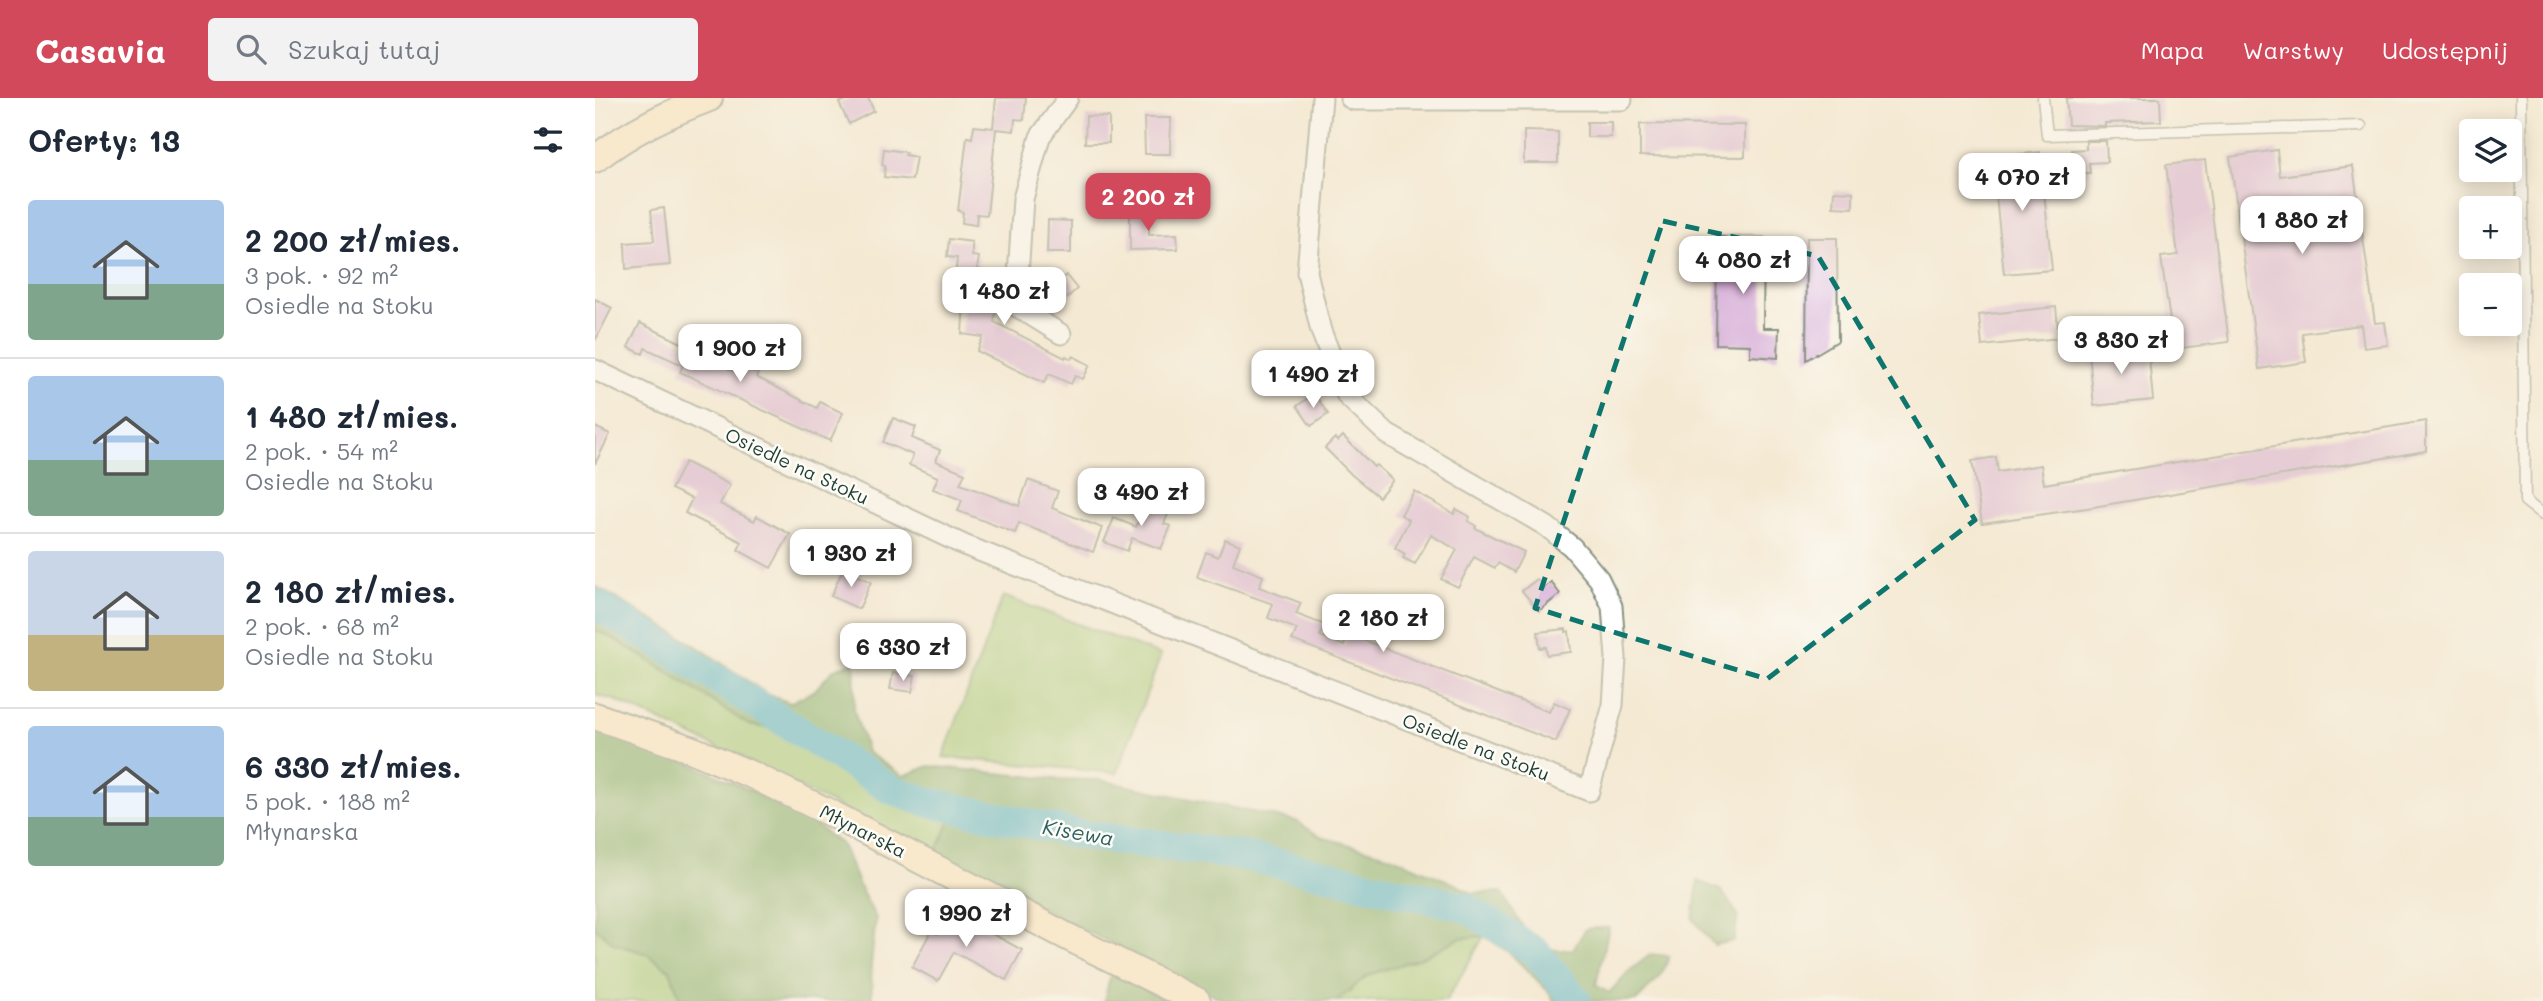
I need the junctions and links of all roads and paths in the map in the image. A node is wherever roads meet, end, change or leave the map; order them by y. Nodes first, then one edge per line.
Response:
1 (709, 98) edge
2 (1068, 98) edge
3 (1322, 98) edge
4 (1350, 98) edge
5 (2043, 98) edge
6 (2521, 98) edge
7 (1622, 100) dead end
8 (2361, 126) dead end
9 (595, 159) edge
10 (1061, 334) dead end
11 (595, 370) edge
12 (2543, 515) edge
13 (595, 716) edge
14 (1198, 1001) edge

1 - 9 street
2 - 10 street
3 - 11 street, Osiedle na Stoku
4 - 7 street
5 - 8 lane
6 - 12 lane
13 - 14 street, Młynarska

